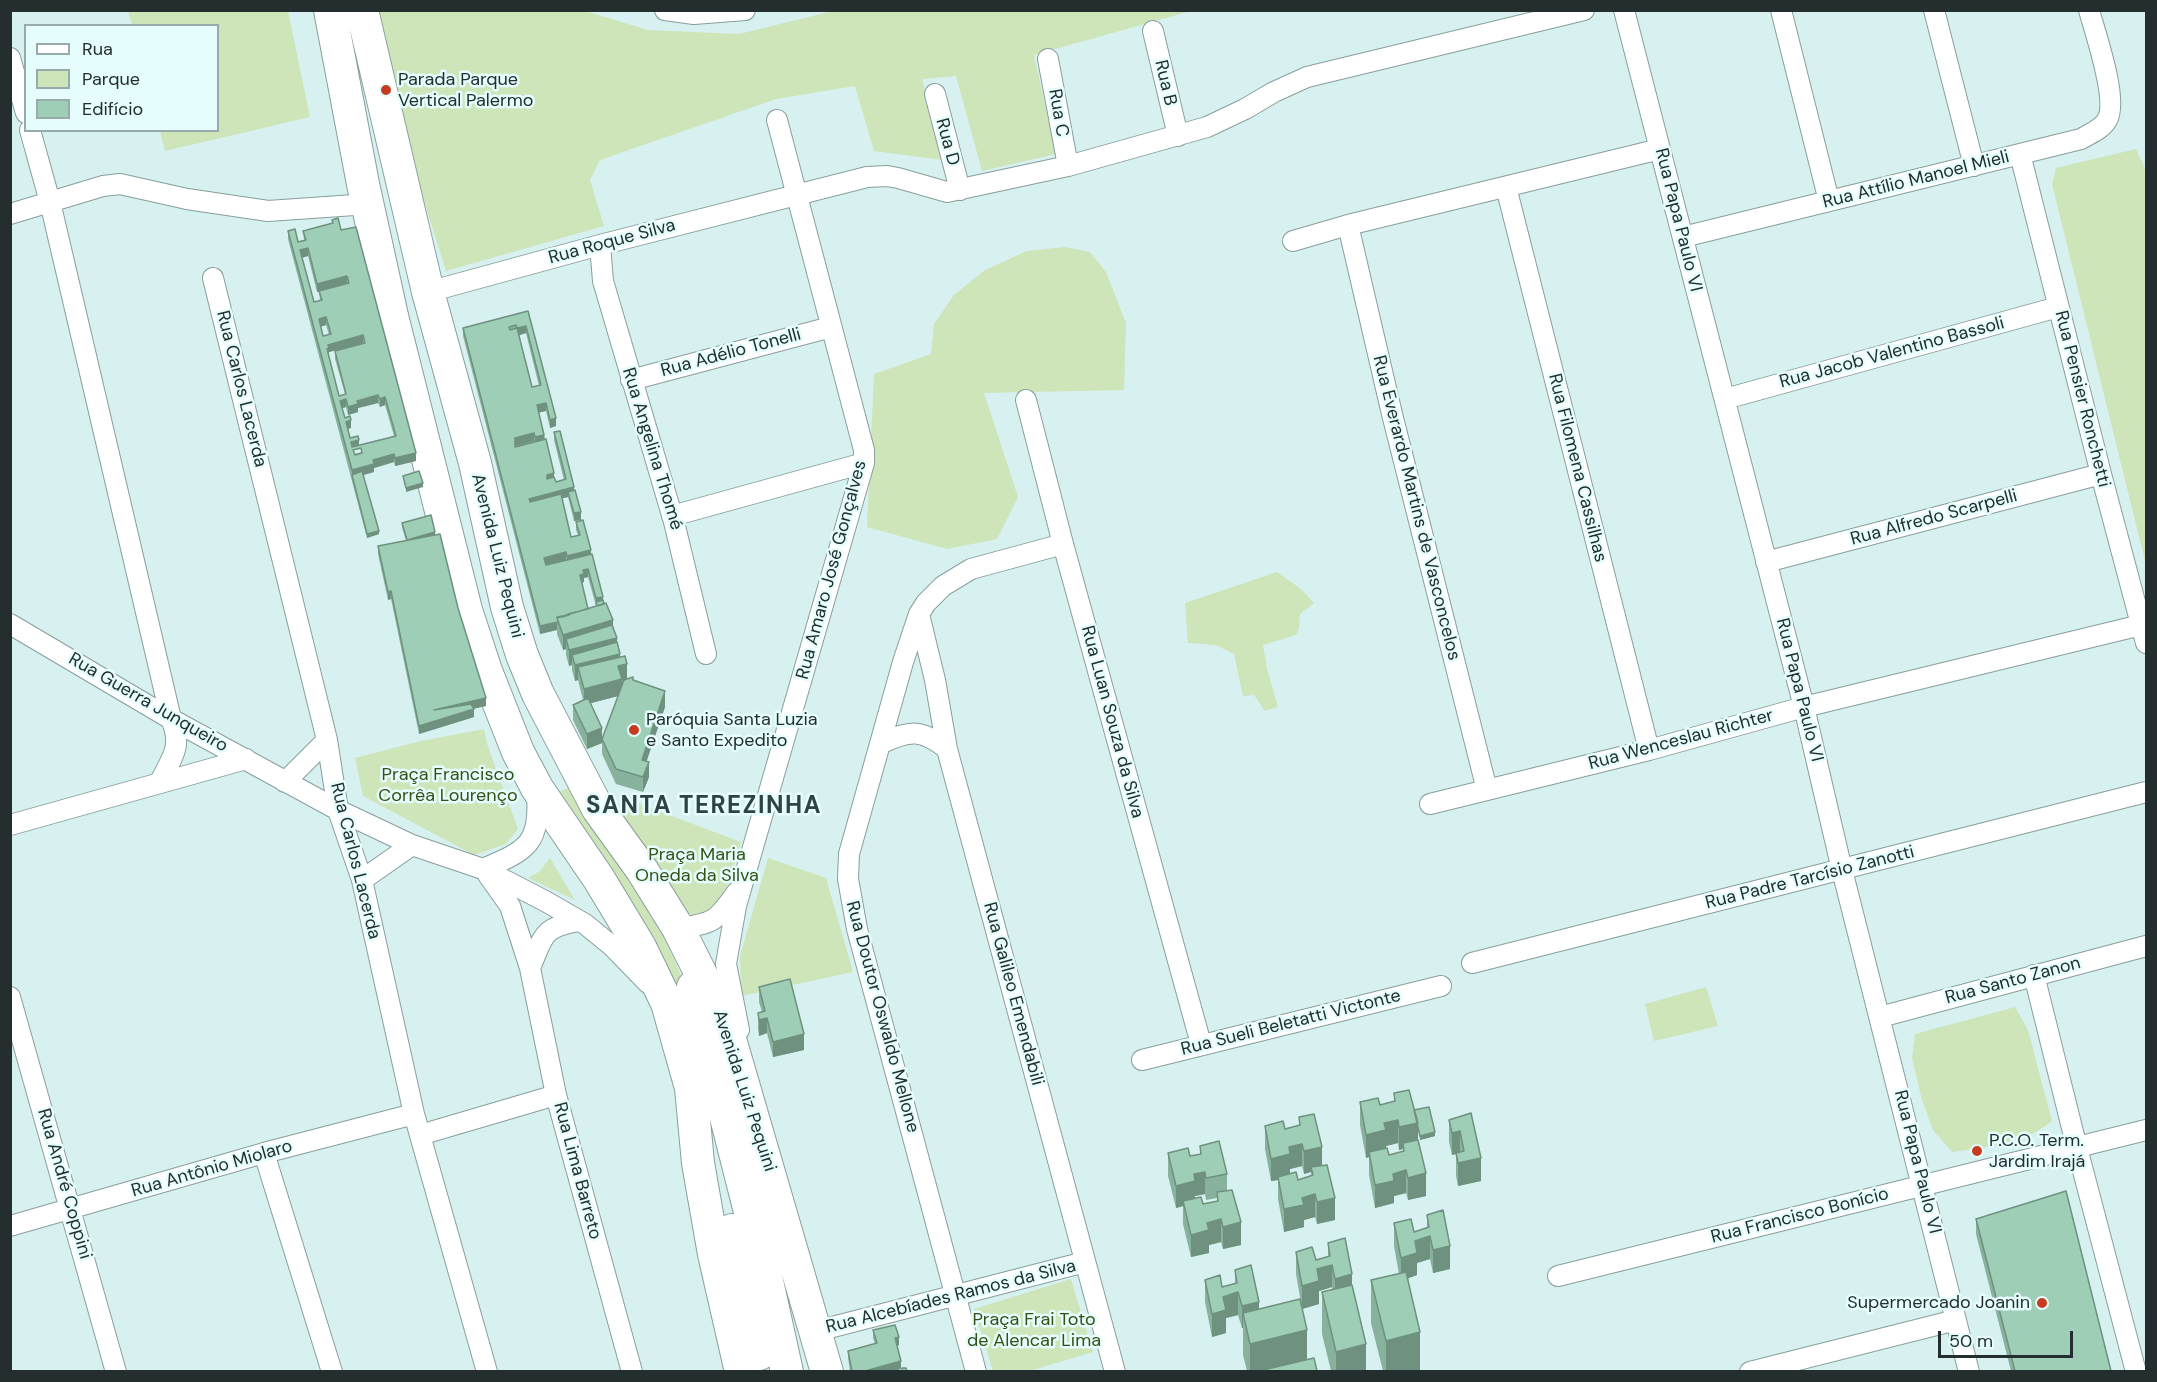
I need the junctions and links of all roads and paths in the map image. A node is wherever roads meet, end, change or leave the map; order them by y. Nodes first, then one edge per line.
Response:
1 (330, 10) edge
2 (362, 10) edge
3 (665, 10) edge
4 (745, 10) edge
5 (1584, 10) edge
6 (1624, 10) edge
7 (1781, 10) edge
8 (1934, 10) edge
9 (2089, 10) edge
10 (1153, 31) dead end
11 (10, 58) edge
12 (1048, 59) dead end
13 (935, 94) dead end
14 (24, 106) edge
15 (777, 120) dead end
16 (31, 132) edge
17 (1178, 136) junction
18 (1660, 149) junction
19 (2020, 154) junction
20 (1068, 166) junction
21 (1974, 166) junction
22 (1506, 187) junction
23 (960, 190) junction
24 (796, 194) junction
25 (1829, 201) junction
26 (50, 202) junction
27 (369, 204) junction
28 (10, 214) edge
29 (1348, 225) junction
30 (1683, 237) junction
31 (1293, 241) dead end
32 (600, 245) junction
33 (213, 278) dead end
34 (428, 292) junction
35 (2058, 308) junction
36 (392, 316) junction
37 (831, 327) junction
38 (631, 380) junction
39 (1725, 399) junction
40 (1026, 400) dead end
41 (864, 463) junction
42 (475, 464) junction
43 (2101, 474) junction
44 (672, 516) junction
45 (1063, 544) junction
46 (1766, 561) junction
47 (919, 614) junction
48 (10, 624) edge
49 (2144, 634) edge
50 (706, 654) dead end
51 (1804, 707) junction
52 (171, 719) junction
53 (327, 740) junction
54 (882, 743) junction
55 (947, 749) junction
56 (1649, 750) junction
57 (246, 759) junction
58 (160, 782) junction
59 (285, 782) junction
60 (537, 788) junction
61 (1487, 790) junction
62 (2146, 792) edge
63 (1430, 804) dead end
64 (338, 810) junction
65 (10, 825) edge
66 (412, 845) junction
67 (483, 869) junction
68 (1842, 870) junction
69 (362, 880) junction
70 (745, 880) junction
71 (578, 921) junction
72 (678, 928) junction
73 (2146, 946) edge
74 (1472, 963) dead end
75 (530, 968) junction
76 (2034, 975) junction
77 (1441, 986) dead end
78 (10, 997) edge
79 (667, 1003) junction
80 (1880, 1017) junction
81 (1201, 1044) junction
82 (1143, 1060) dead end
83 (691, 1088) junction
84 (556, 1095) junction
85 (414, 1114) junction
86 (2146, 1130) edge
87 (420, 1135) junction
88 (759, 1136) junction
89 (2077, 1148) junction
90 (264, 1153) junction
91 (1923, 1185) junction
92 (72, 1209) junction
93 (10, 1226) edge
94 (1085, 1262) junction
95 (751, 1264) junction
96 (1558, 1276) dead end
97 (956, 1297) junction
98 (1956, 1320) junction
99 (817, 1331) junction
100 (116, 1371) edge
101 (332, 1371) edge
102 (487, 1371) edge
103 (632, 1371) edge
104 (741, 1371) edge
105 (762, 1371) edge
106 (787, 1371) edge
107 (827, 1371) edge
108 (976, 1371) edge
109 (1115, 1371) edge
110 (1750, 1371) edge
111 (1969, 1371) edge
112 (2136, 1371) edge

1 - 27 main road
2 - 34 main road, Avenida Luiz Pequini
3 - 4 street
5 - 17 street, Rua Roque Silva
6 - 18 street, Rua Papa Paulo VI
7 - 25 street
8 - 21 street
9 - 19 street, Rua Attílio Manoel Mieli
10 - 17 street, Rua B
11 - 14 street
12 - 20 street, Rua C
13 - 23 street, Rua D
15 - 24 street, Rua Amaro José Gonçalves
16 - 26 street
17 - 20 street, Rua Roque Silva
18 - 22 street
18 - 30 street, Rua Papa Paulo VI
19 - 21 street, Rua Attílio Manoel Mieli
19 - 35 street, Rua Pensier Ronchetti
20 - 23 street, Rua Roque Silva
21 - 25 street, Rua Attílio Manoel Mieli
22 - 29 street
22 - 56 street, Rua Filomena Cassilhas
23 - 24 street, Rua Roque Silva
24 - 32 street, Rua Roque Silva
24 - 37 street, Rua Amaro José Gonçalves
25 - 30 street, Rua Attílio Manoel Mieli
26 - 27 street
26 - 28 street
26 - 52 street
27 - 36 main road
29 - 31 street
29 - 61 street, Rua Everardo Martins de Vasconcelos
30 - 39 street, Rua Papa Paulo VI
32 - 34 street, Rua Roque Silva
32 - 38 street, Rua Angelina Thomé
33 - 53 street, Rua Carlos Lacerda
34 - 42 main road, Avenida Luiz Pequini
35 - 39 street, Rua Jacob Valentino Bassoli
35 - 43 street, Rua Pensier Ronchetti
36 - 42 main road
36 - 60 main road
37 - 38 street, Rua Adélio Tonelli
37 - 41 street, Rua Amaro José Gonçalves
38 - 44 street, Rua Angelina Thomé
39 - 46 street, Rua Papa Paulo VI
40 - 45 street, Rua Luan Souza da Silva
41 - 44 street
41 - 70 street, Rua Amaro José Gonçalves
42 - 72 main road, Avenida Luiz Pequini
43 - 46 street, Rua Alfredo Scarpelli
43 - 49 street, Rua Pensier Ronchetti
44 - 50 street, Rua Angelina Thomé
45 - 47 street, Rua Doutor Oswaldo Mellone
45 - 81 street, Rua Luan Souza da Silva
46 - 51 street, Rua Papa Paulo VI
47 - 54 street, Rua Doutor Oswaldo Mellone
47 - 55 street, Rua Galileo Emendabili
48 - 52 street, Rua Guerra Junqueiro
49 - 51 street, Rua Wenceslau Richter
51 - 56 street, Rua Wenceslau Richter
51 - 68 street, Rua Papa Paulo VI
52 - 57 street, Rua Guerra Junqueiro
52 - 58 street
53 - 59 street
53 - 64 street, Rua Carlos Lacerda
54 - 55 street
54 - 97 street, Rua Doutor Oswaldo Mellone
55 - 94 street, Rua Galileo Emendabili
56 - 61 street, Rua Wenceslau Richter
57 - 58 street
57 - 59 street, Rua Guerra Junqueiro
58 - 65 street
59 - 64 street, Rua Guerra Junqueiro
60 - 67 street
60 - 79 main road
61 - 63 street, Rua Wenceslau Richter
62 - 68 street, Rua Padre Tarcísio Zanotti
64 - 66 street, Rua Guerra Junqueiro
64 - 69 street, Rua Carlos Lacerda
66 - 67 street, Rua Guerra Junqueiro
66 - 69 street
67 - 71 street, Rua Guerra Junqueiro
67 - 75 street, Rua Lima Barreto
68 - 74 street, Rua Padre Tarcísio Zanotti
68 - 80 street, Rua Papa Paulo VI
69 - 85 street, Rua Carlos Lacerda
70 - 72 street, Rua Amaro José Gonçalves
70 - 88 street, Rua Amaro José Gonçalves
71 - 75 street
71 - 79 street, Rua Guerra Junqueiro
72 - 88 main road, Avenida Luiz Pequini
72 - 95 main road
73 - 76 street, Rua Santo Zanon
75 - 84 street, Rua Lima Barreto
76 - 80 street, Rua Santo Zanon
76 - 89 street
77 - 81 street, Rua Sueli Beletatti Victonte
78 - 92 street, Rua André Coppini
79 - 83 main road
80 - 91 street, Rua Papa Paulo VI
81 - 82 street, Rua Sueli Beletatti Victonte
83 - 95 main road
83 - 104 main road
84 - 87 street
84 - 103 street, Rua Lima Barreto
85 - 87 street, Rua Carlos Lacerda
85 - 90 street, Rua Antônio Miolaro
86 - 89 street, Rua Francisco Bonício
87 - 102 street, Rua Carlos Lacerda
88 - 99 main road, Avenida Luiz Pequini
89 - 91 street, Rua Francisco Bonício
89 - 112 street
90 - 92 street, Rua Antônio Miolaro
90 - 101 street
91 - 96 street, Rua Francisco Bonício
91 - 98 street, Rua Papa Paulo VI
92 - 93 street, Rua Antônio Miolaro
92 - 100 street, Rua André Coppini
94 - 97 street, Rua Alcebíades Ramos da Silva
94 - 109 street, Rua Galileo Emendabili
95 - 105 main road
95 - 106 main road
97 - 99 street, Rua Alcebíades Ramos da Silva
97 - 108 street, Rua Doutor Oswaldo Mellone
98 - 110 street
98 - 111 street, Rua Papa Paulo VI
99 - 107 main road, Avenida Luiz Pequini

